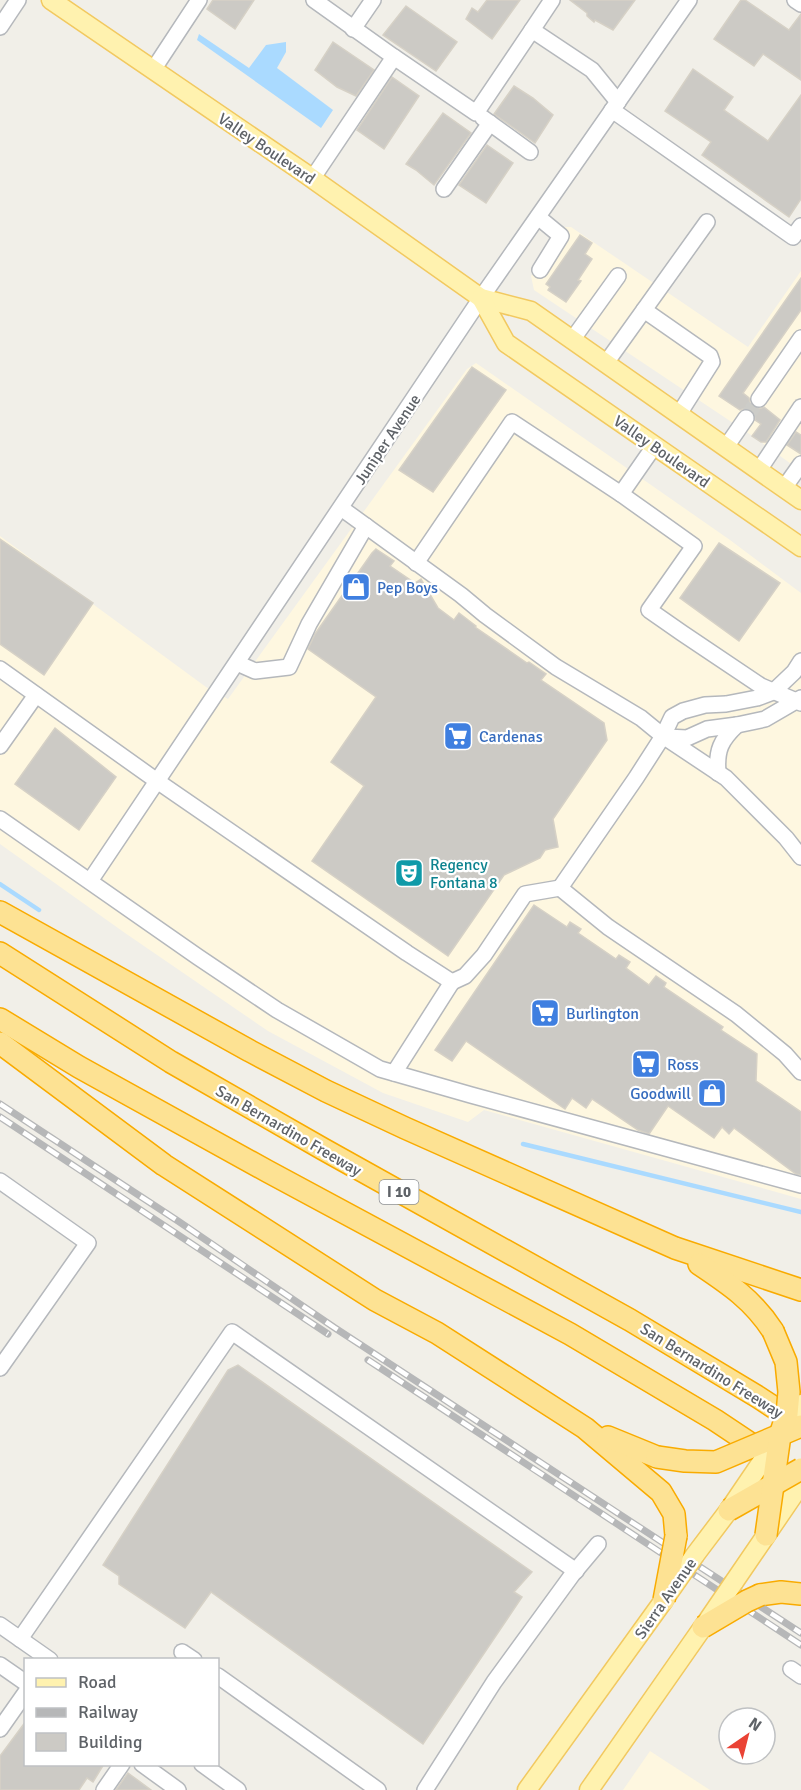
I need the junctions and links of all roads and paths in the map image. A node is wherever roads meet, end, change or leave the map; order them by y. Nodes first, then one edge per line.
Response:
1 (18, 0) edge
2 (51, 0) edge
3 (199, 0) edge
4 (314, 0) edge
5 (373, 0) edge
6 (552, 0) edge
7 (689, 0) edge
8 (795, 0) edge
9 (801, 4) edge
10 (0, 27) edge
11 (354, 28) junction
12 (532, 30) junction
13 (394, 57) junction
14 (153, 70) junction
15 (615, 106) junction
16 (476, 113) junction
17 (490, 123) junction
18 (530, 152) dead end
19 (312, 179) junction
20 (444, 189) dead end
21 (538, 217) junction
22 (707, 222) dead end
23 (801, 226) edge
24 (540, 270) dead end
25 (618, 276) dead end
26 (482, 298) junction
27 (644, 310) junction
28 (801, 338) edge
29 (572, 340) junction
30 (606, 363) junction
31 (759, 399) tunnel mouth
32 (801, 407) edge
33 (679, 414) junction
34 (746, 418) tunnel mouth
35 (654, 445) junction
36 (726, 447) junction
37 (801, 464) edge
38 (759, 470) junction
39 (784, 488) junction
40 (621, 494) junction
41 (801, 500) edge
42 (341, 508) junction
43 (366, 526) junction
44 (801, 547) edge
45 (416, 563) junction
46 (801, 661) edge
47 (237, 663) junction
48 (0, 669) edge
49 (773, 692) junction
50 (36, 695) junction
51 (800, 700) edge
52 (737, 725) junction
53 (663, 736) junction
54 (0, 746) edge
55 (718, 772) junction
56 (157, 781) junction
57 (0, 819) edge
58 (801, 858) edge
59 (90, 881) junction
60 (560, 888) junction
61 (0, 912) edge
62 (0, 953) edge
63 (452, 982) junction
64 (0, 1019) edge
65 (0, 1043) edge
66 (801, 1072) edge
67 (394, 1073) junction
68 (0, 1181) edge
69 (801, 1185) edge
70 (675, 1248) junction
71 (801, 1290) edge
72 (0, 1368) edge
73 (801, 1404) edge
74 (801, 1426) edge
75 (585, 1428) junction
76 (780, 1435) junction
77 (801, 1469) edge
78 (801, 1477) edge
79 (774, 1483) junction
80 (801, 1484) edge
81 (729, 1510) junction
82 (766, 1535) junction
83 (598, 1544) dead end
84 (576, 1570) junction
85 (801, 1594) edge
86 (664, 1600) junction
87 (0, 1624) edge
88 (703, 1627) junction
89 (20, 1639) junction
90 (48, 1658) edge
91 (0, 1665) edge
92 (219, 1677) edge
93 (24, 1682) edge
94 (24, 1695) edge
95 (0, 1729) edge
96 (121, 1766) edge
97 (145, 1766) edge
98 (205, 1766) edge
99 (104, 1790) edge
100 (178, 1790) edge
101 (238, 1790) edge
102 (378, 1790) edge
103 (425, 1790) edge
104 (527, 1790) edge
105 (589, 1790) edge

1 - 10 street
2 - 14 main road, Valley Boulevard
3 - 14 street
4 - 11 street
5 - 11 street
6 - 12 street
7 - 15 street, Juniper Avenue
8 - 9 street
11 - 13 street
12 - 15 street
12 - 16 street
13 - 16 street
13 - 19 street
14 - 19 main road, Valley Boulevard
15 - 21 street, Juniper Avenue
15 - 23 street
16 - 17 street
17 - 18 street
17 - 20 street
19 - 26 main road, Valley Boulevard
21 - 24 street
21 - 26 street, Juniper Avenue
22 - 27 street
25 - 29 street
26 - 29 main road, Valley Boulevard
26 - 35 main road, Valley Boulevard
26 - 42 street, Juniper Avenue
27 - 30 street
27 - 33 street
28 - 31 street
29 - 30 main road, Valley Boulevard
30 - 33 main road, Valley Boulevard
32 - 38 street
33 - 36 main road, Valley Boulevard
34 - 36 street
35 - 40 street
35 - 44 main road, Valley Boulevard
36 - 38 main road, Valley Boulevard
37 - 39 street
38 - 39 main road, Valley Boulevard
39 - 41 main road, Valley Boulevard
40 - 45 street
40 - 49 street
42 - 43 street
42 - 47 street, Juniper Avenue
43 - 45 street
43 - 47 street
45 - 53 street
46 - 49 street
47 - 56 street, Juniper Avenue
48 - 50 street
49 - 51 street
49 - 53 street
50 - 54 street
50 - 56 street
51 - 52 street
52 - 53 street
52 - 55 street
53 - 55 street
53 - 60 street
55 - 58 street
56 - 59 street, Juniper Avenue
56 - 63 street
57 - 59 street
59 - 67 street
60 - 63 street
60 - 66 street
61 - 70 highway
62 - 74 highway, San Bernardino Freeway / I 10
63 - 67 street
64 - 78 highway, I 10
65 - 75 highway
67 - 69 street
68 - 72 street
70 - 71 highway
70 - 76 highway, bridge
73 - 76 main road, Sierra Avenue, bridge
74 - 76 highway, bridge
75 - 76 highway, bridge
75 - 86 highway, bridge
76 - 79 highway, bridge
76 - 81 main road, Sierra Avenue, bridge
77 - 79 highway, bridge
79 - 81 highway, bridge
79 - 82 highway, bridge
80 - 82 main road
81 - 86 main road, Sierra Avenue, bridge
82 - 88 main road, bridge
83 - 84 street
84 - 89 street
84 - 103 street
85 - 88 highway, bridge
86 - 104 main road, Sierra Avenue
87 - 89 street
88 - 105 main road
89 - 90 street
91 - 93 street
92 - 102 street
94 - 95 street
96 - 99 street
97 - 100 street
98 - 101 street

